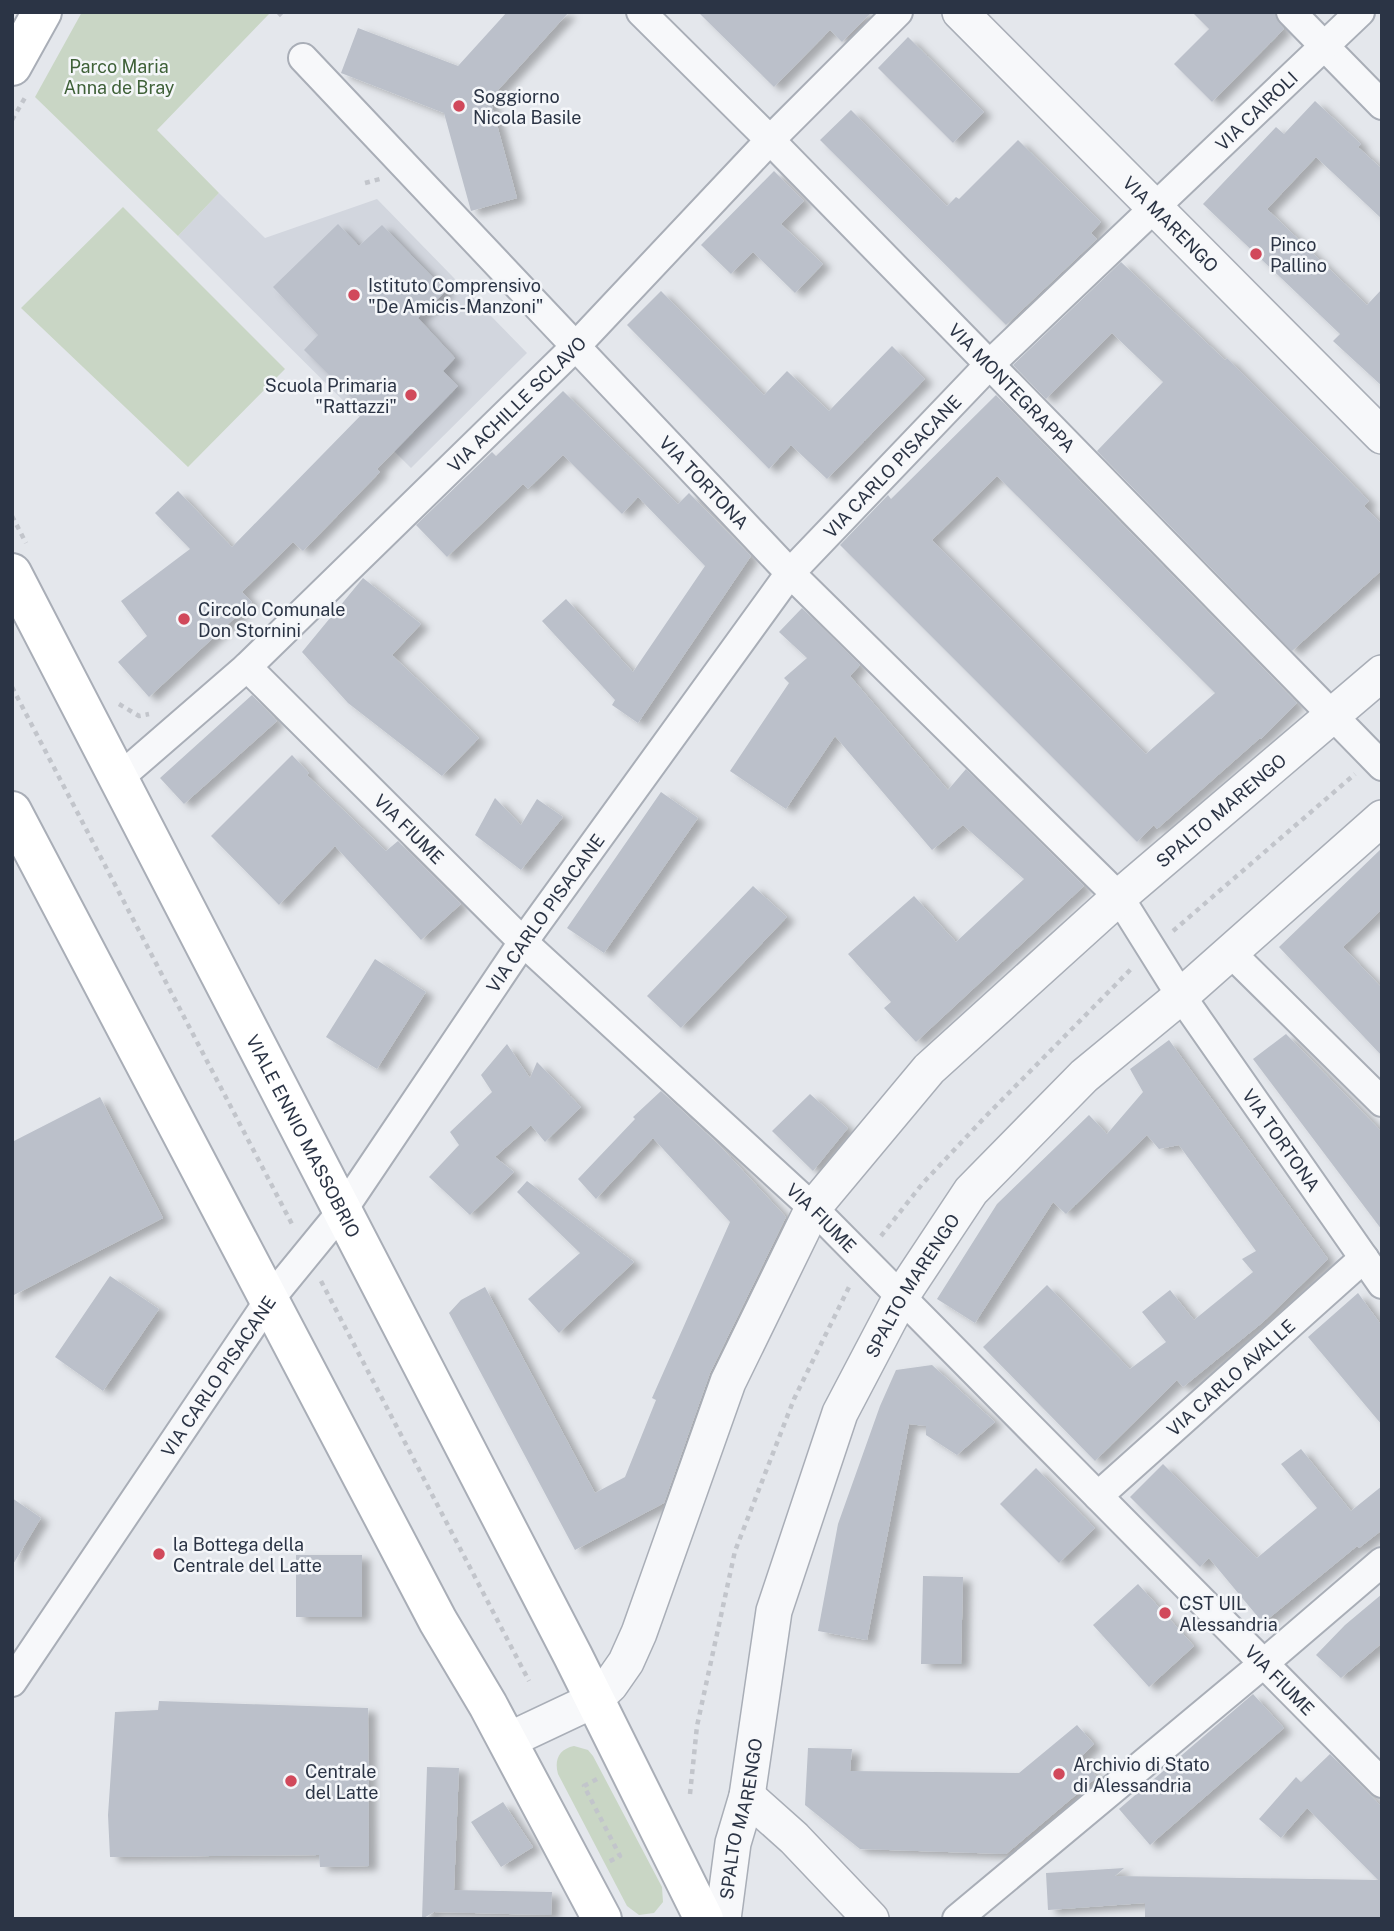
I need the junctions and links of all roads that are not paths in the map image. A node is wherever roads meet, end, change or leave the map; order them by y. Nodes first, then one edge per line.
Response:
1 (42, 12) edge
2 (641, 12) edge
3 (898, 12) edge
4 (960, 12) edge
5 (1291, 12) edge
6 (1360, 12) edge
7 (1324, 46) junction
8 (303, 58) dead end
9 (12, 66) edge
10 (1382, 105) edge
11 (770, 140) junction
12 (1155, 209) junction
13 (576, 346) junction
14 (989, 365) junction
15 (1382, 436) edge
16 (20, 559) edge
17 (790, 573) junction
18 (247, 667) junction
19 (1382, 673) edge
20 (1332, 715) junction
21 (1378, 762) edge
22 (120, 778) junction
23 (1382, 818) edge
24 (14, 820) edge
25 (1119, 897) junction
26 (523, 942) junction
27 (1230, 952) junction
28 (1181, 996) junction
29 (1382, 1102) edge
30 (813, 1208) junction
31 (342, 1211) junction
32 (1364, 1258) junction
33 (1382, 1284) edge
34 (902, 1295) junction
35 (270, 1299) junction
36 (1098, 1496) junction
37 (1382, 1562) edge
38 (1263, 1664) junction
39 (12, 1682) edge
40 (594, 1700) junction
41 (507, 1741) junction
42 (1382, 1783) edge
43 (747, 1796) junction
44 (603, 1919) edge
45 (704, 1919) edge
46 (723, 1919) edge
47 (871, 1919) edge
48 (957, 1919) edge

1 - 9 main road
2 - 11 street, VIA MONTEGRAPPA
3 - 11 street, VIA ACHILLE SCLAVO
4 - 12 street, VIA MARENGO
5 - 7 street
6 - 7 street, VIA CAIROLI
7 - 10 street
7 - 12 street, VIA CAIROLI
8 - 13 street, VIA TORTONA
11 - 13 street, VIA ACHILLE SCLAVO
11 - 14 street, VIA MONTEGRAPPA
12 - 14 street, VIA CARLO PISACANE
12 - 15 street, VIA MARENGO
13 - 17 street, VIA TORTONA
13 - 18 street, VIA ACHILLE SCLAVO
14 - 17 street, VIA CARLO PISACANE
14 - 20 street, VIA MONTEGRAPPA
16 - 22 main road, VIALE ENNIO MASSOBRIO
17 - 25 street, VIA TORTONA
17 - 26 street, VIA CARLO PISACANE
18 - 22 street, VIA ACHILLE SCLAVO
18 - 26 street, VIA FIUME
19 - 20 street, SPALTO MARENGO
20 - 21 street, VIA MONTEGRAPPA
20 - 25 street, SPALTO MARENGO
22 - 31 main road, VIALE ENNIO MASSOBRIO
23 - 27 street, SPALTO MARENGO
24 - 35 main road
25 - 28 street, VIA TORTONA
25 - 30 street, SPALTO MARENGO
26 - 30 street, VIA FIUME
26 - 31 street, VIA CARLO PISACANE
27 - 28 street, SPALTO MARENGO
27 - 29 street
28 - 32 street, VIA TORTONA
28 - 34 street, SPALTO MARENGO
30 - 34 street, VIA FIUME
30 - 40 street, SPALTO MARENGO
31 - 35 street, VIA CARLO PISACANE
31 - 40 main road, VIALE ENNIO MASSOBRIO
32 - 33 street, VIA TORTONA
32 - 36 street, VIA CARLO AVALLE
34 - 36 street, VIA FIUME
34 - 43 street, SPALTO MARENGO
35 - 39 street, VIA CARLO PISACANE
35 - 41 main road
36 - 38 street, VIA FIUME
37 - 38 street
38 - 42 street, VIA FIUME
38 - 48 street
40 - 41 street, SPALTO MARENGO
40 - 45 main road, SPALTO MARENGO
41 - 44 main road
43 - 46 street, SPALTO MARENGO
43 - 47 street

